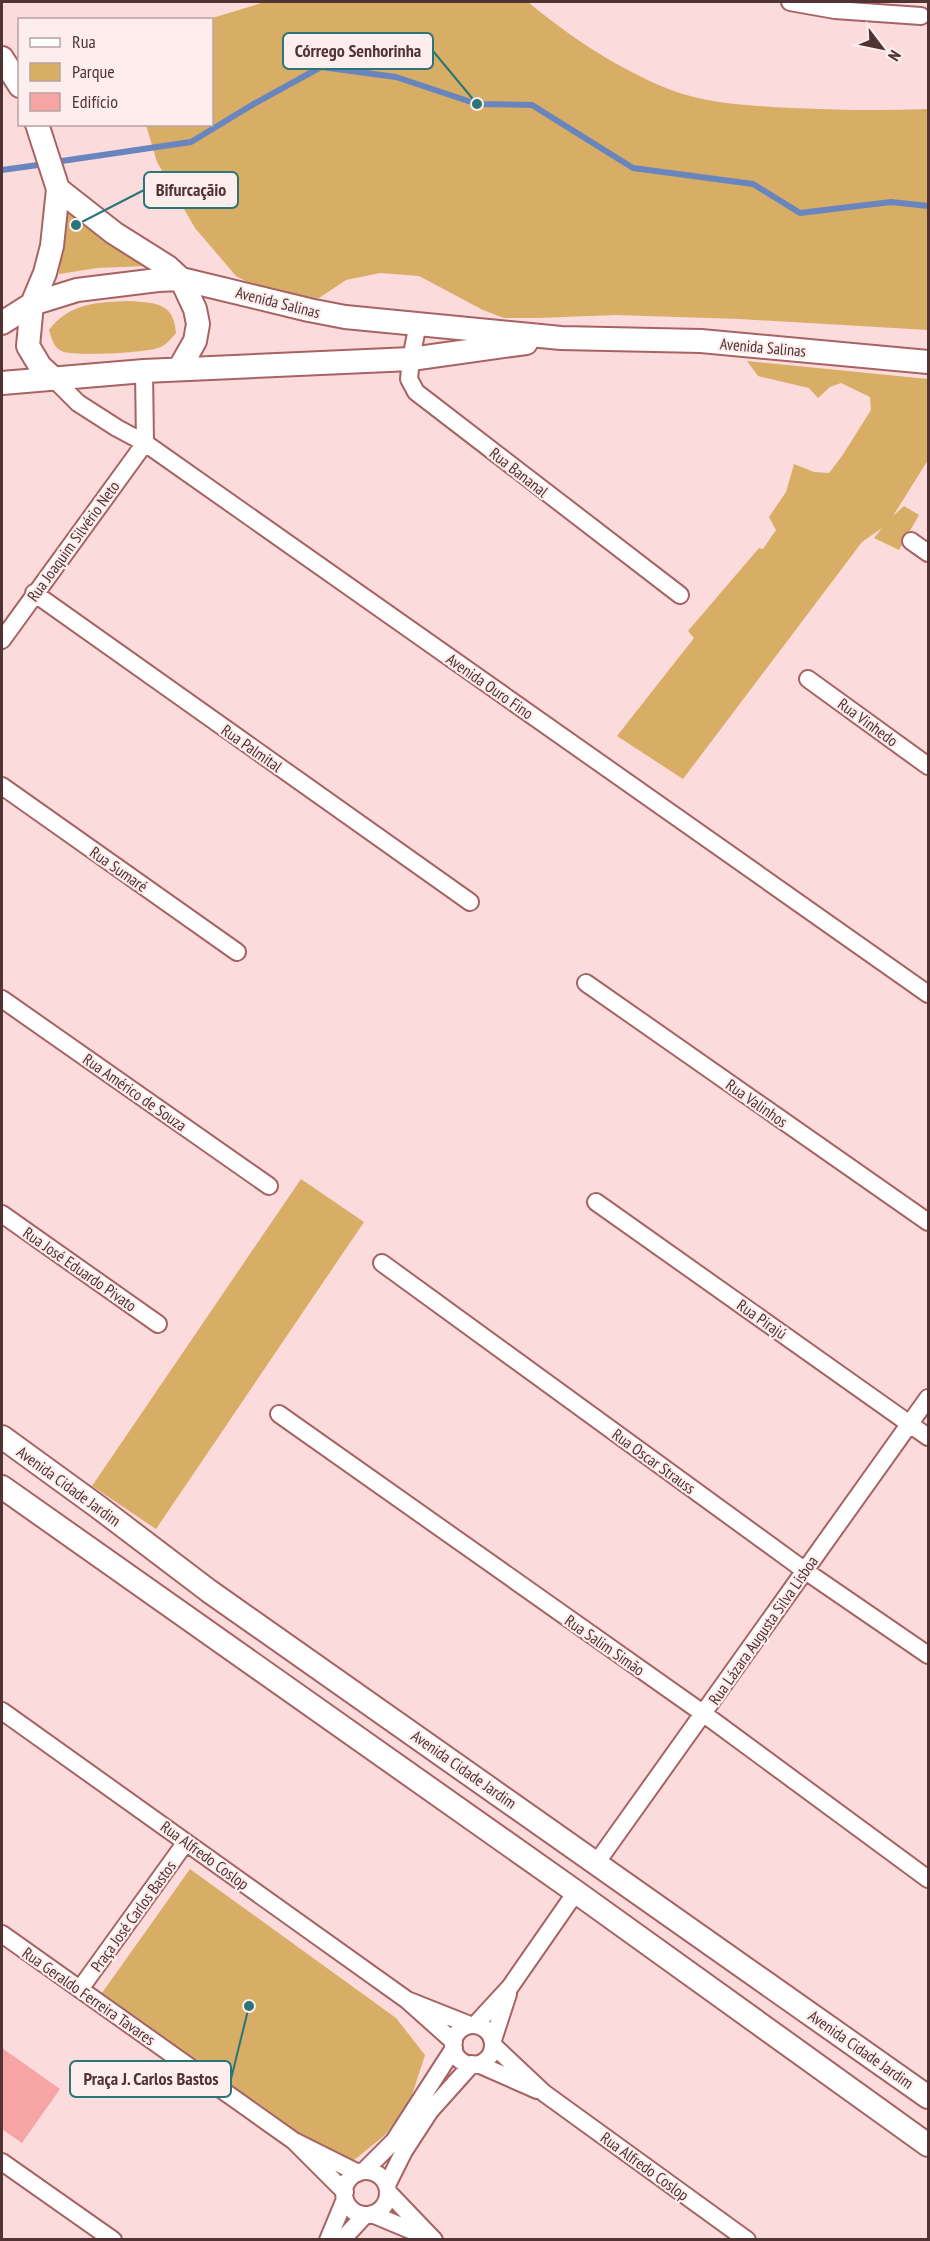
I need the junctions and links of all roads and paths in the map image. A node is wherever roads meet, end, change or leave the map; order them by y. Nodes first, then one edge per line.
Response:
1 (790, 2) edge
2 (836, 6) edge
3 (921, 16) dead end
4 (2, 58) edge
5 (18, 83) edge
6 (38, 126) edge
7 (57, 184) junction
8 (181, 279) junction
9 (32, 304) junction
10 (2, 322) edge
11 (418, 323) junction
12 (561, 338) junction
13 (411, 359) junction
14 (928, 362) edge
15 (179, 369) junction
16 (144, 371) junction
17 (52, 377) junction
18 (2, 383) edge
19 (145, 443) junction
20 (911, 541) dead end
21 (928, 553) edge
22 (34, 593) junction
23 (680, 596) dead end
24 (2, 640) edge
25 (808, 679) dead end
26 (928, 766) edge
27 (2, 786) edge
28 (470, 902) dead end
29 (237, 952) dead end
30 (586, 983) dead end
31 (928, 994) edge
32 (2, 999) edge
33 (269, 1185) dead end
34 (596, 1202) dead end
35 (2, 1214) edge
36 (928, 1222) edge
37 (382, 1263) dead end
38 (158, 1324) dead end
39 (928, 1398) edge
40 (279, 1414) dead end
41 (910, 1424) junction
42 (2, 1437) edge
43 (928, 1437) edge
44 (2, 1487) edge
45 (804, 1570) junction
46 (209, 1591) junction
47 (190, 1620) junction
48 (928, 1655) edge
49 (2, 1712) edge
50 (704, 1714) junction
51 (186, 1842) junction
52 (597, 1862) junction
53 (928, 1879) edge
54 (576, 1892) junction
55 (2, 1934) edge
56 (510, 1987) junction
57 (80, 1989) junction
58 (407, 2000) junction
59 (473, 2025) junction
60 (493, 2042) junction
61 (454, 2045) junction
62 (475, 2064) junction
63 (544, 2092) junction
64 (928, 2097) edge
65 (294, 2141) junction
66 (928, 2145) edge
67 (2, 2162) edge
68 (361, 2172) junction
69 (387, 2189) junction
70 (345, 2195) junction
71 (369, 2214) junction
72 (110, 2239) edge
73 (327, 2240) edge
74 (342, 2240) edge
75 (433, 2240) edge
76 (747, 2240) edge

1 - 2 street
2 - 3 street
4 - 5 main road
6 - 7 main road
7 - 8 main road
7 - 9 main road
8 - 9 main road, Avenida Salinas
8 - 11 main road, Avenida Salinas
8 - 15 main road
9 - 10 main road, Avenida Salinas
9 - 17 main road
11 - 12 main road, Avenida Salinas
11 - 13 street, Rua Bananal
12 - 13 main road, Avenida Salinas
12 - 14 main road, Avenida Salinas
13 - 15 main road, Avenida Salinas
13 - 23 street, Rua Bananal
15 - 16 main road, Avenida Salinas
16 - 17 main road, Avenida Salinas
16 - 19 street
17 - 18 main road, Avenida Salinas
17 - 19 street, Avenida Ouro Fino
19 - 22 street, Rua Joaquim Silvério Neto
19 - 31 street, Avenida Ouro Fino
20 - 21 street
22 - 24 street, Rua Joaquim Silvério Neto
22 - 28 street, Rua Palmital
25 - 26 street, Rua Vinhedo
27 - 29 street, Rua Sumaré
30 - 36 street, Rua Valinhos
32 - 33 street, Rua Américo de Souza
34 - 41 street, Rua Pirajú
35 - 38 street, Rua José Eduardo Pivato
37 - 45 street, Rua Oscar Strauss
39 - 41 street, Rua Lázara Augusta Silva Lisboa
40 - 50 street, Rua Salim Simão
41 - 43 street, Rua Pirajú
41 - 45 street, Rua Lázara Augusta Silva Lisboa
42 - 46 main road, Avenida Cidade Jardim
44 - 47 main road
45 - 48 street, Rua Oscar Strauss
45 - 50 street, Rua Lázara Augusta Silva Lisboa
46 - 47 main road
46 - 52 main road, Avenida Cidade Jardim
47 - 54 main road
49 - 51 street, Rua Alfredo Coslop
50 - 52 street, Rua Lázara Augusta Silva Lisboa
50 - 53 street, Rua Salim Simão
51 - 57 street, Praça José Carlos Bastos
51 - 58 street, Rua Alfredo Coslop
52 - 64 main road, Avenida Cidade Jardim
54 - 56 street
54 - 66 main road
55 - 57 street, Rua Geraldo Ferreira Tavares
56 - 59 street
56 - 60 street
57 - 65 street, Rua Geraldo Ferreira Tavares
58 - 59 street
58 - 61 street
59 - 60 street
59 - 61 street
60 - 62 street
60 - 63 street
61 - 62 street
61 - 68 street
62 - 63 street
62 - 69 street
63 - 76 street, Rua Alfredo Coslop
65 - 68 street
65 - 70 street
67 - 72 street
68 - 69 street
68 - 70 street
69 - 71 street
69 - 75 street
70 - 71 street
70 - 73 street
71 - 74 street
71 - 75 street

